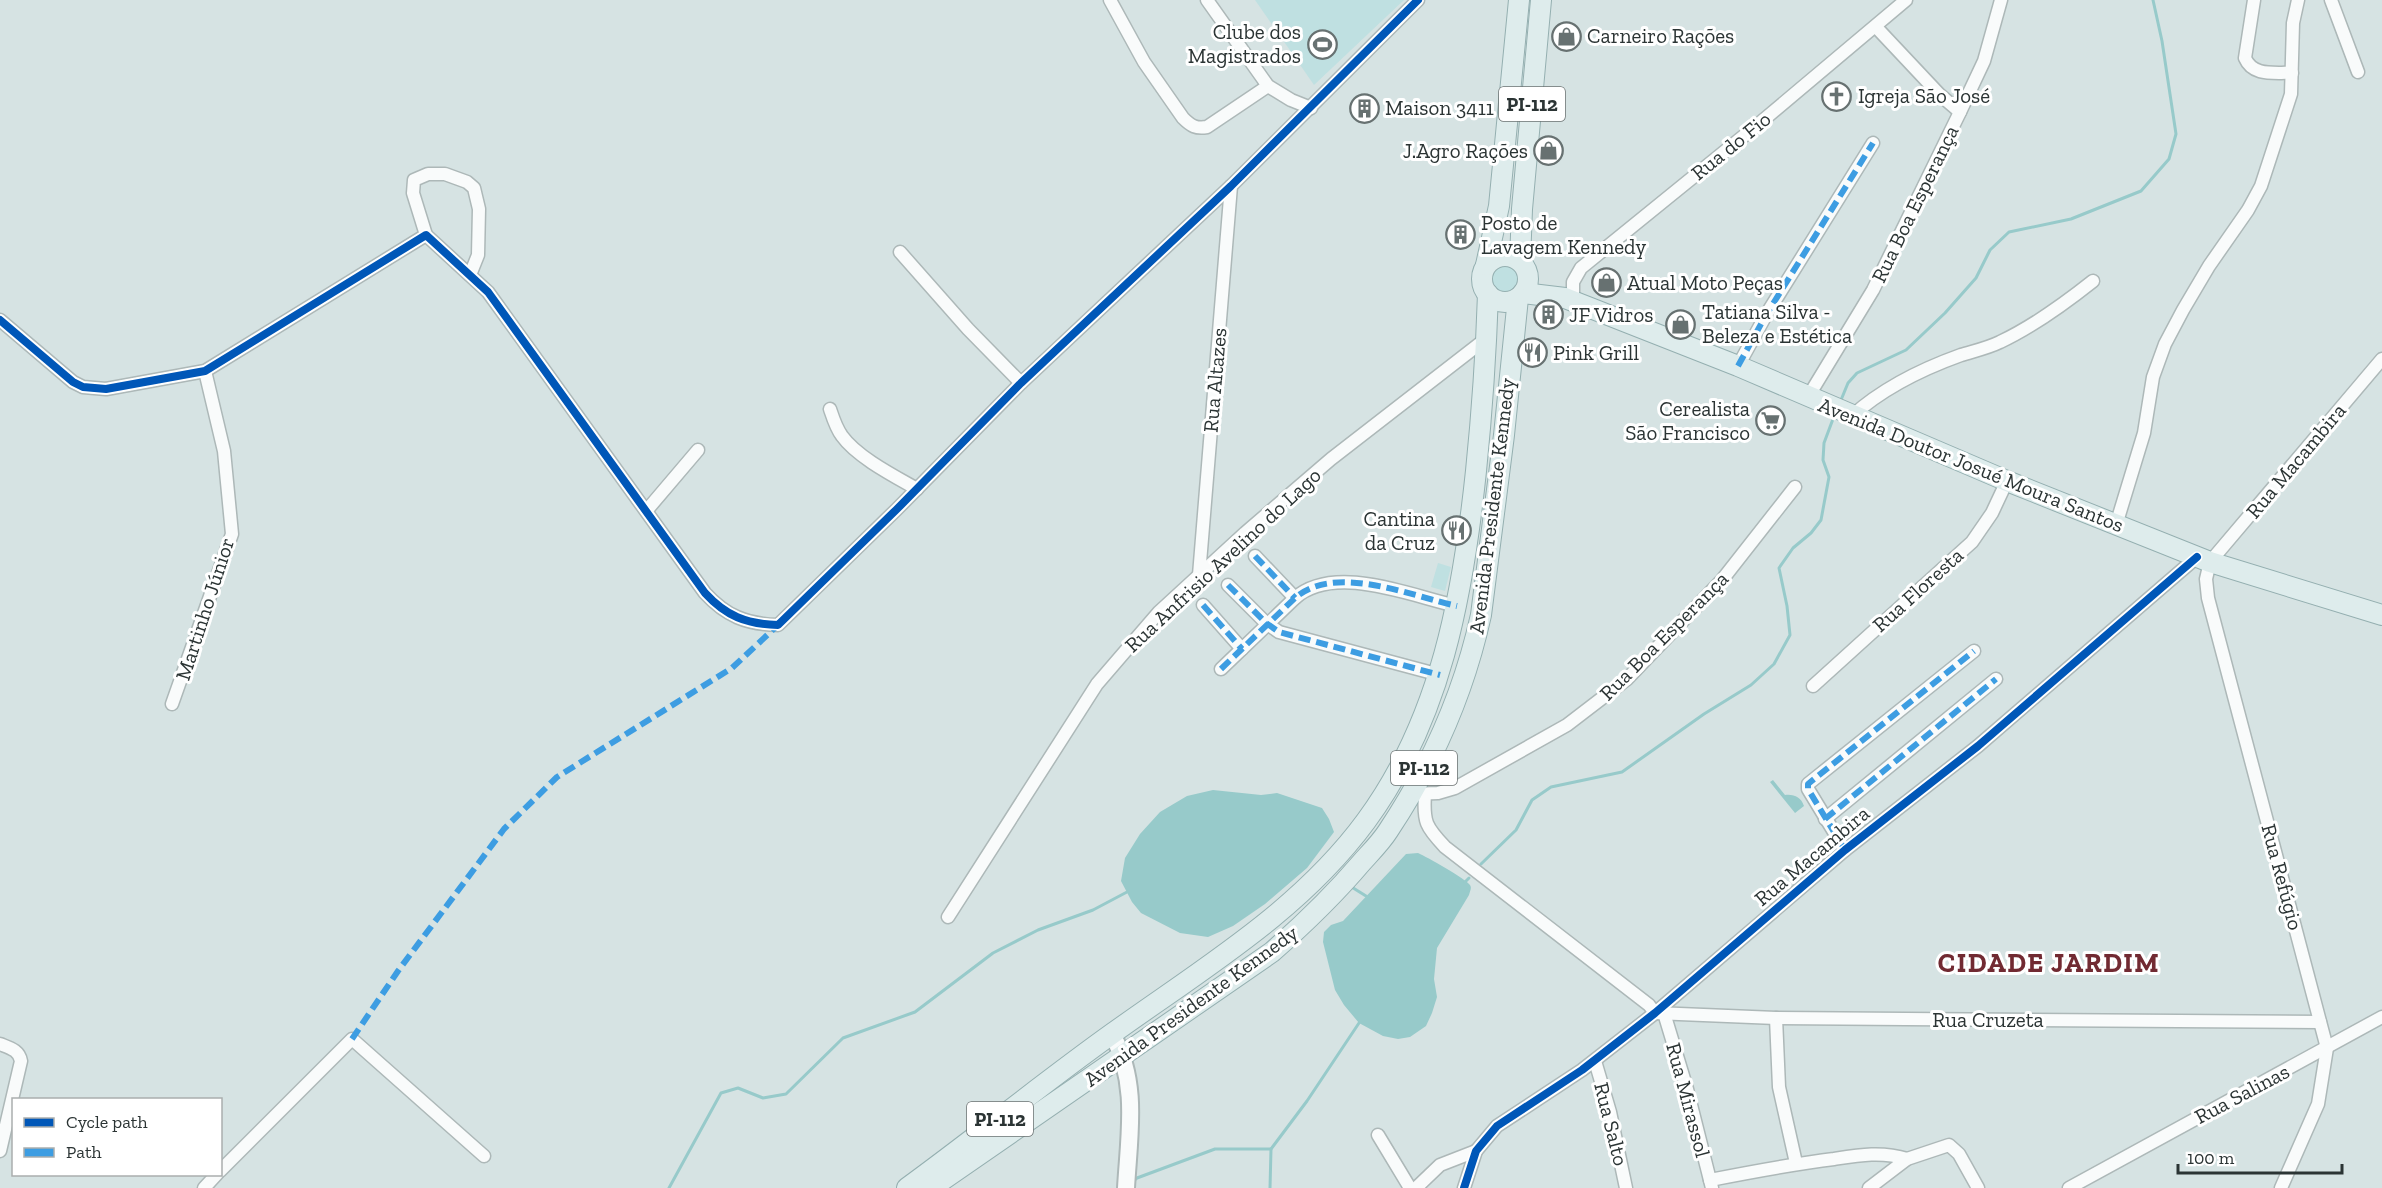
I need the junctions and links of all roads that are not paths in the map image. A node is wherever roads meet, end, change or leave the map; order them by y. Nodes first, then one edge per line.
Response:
1 (1110, 0) edge
2 (1207, 0) edge
3 (1418, 0) edge
4 (1519, 0) edge
5 (1541, 0) edge
6 (1906, 0) edge
7 (2001, 0) edge
8 (2254, 0) edge
9 (2298, 0) edge
10 (2331, 0) edge
11 (1876, 27) junction
12 (2358, 72) dead end
13 (2292, 73) junction
14 (1268, 86) junction
15 (1311, 108) junction
16 (1960, 112) junction
17 (1873, 143) dead end
18 (1231, 186) junction
19 (426, 235) junction
20 (900, 252) dead end
21 (1523, 264) junction
22 (1486, 265) junction
23 (470, 275) junction
24 (2093, 281) dead end
25 (1488, 294) junction
26 (1520, 296) junction
27 (1569, 299) junction
28 (0, 320) edge
29 (1487, 338) junction
30 (2382, 359) edge
31 (1738, 366) junction
32 (205, 371) junction
33 (1021, 383) junction
34 (1808, 397) junction
35 (830, 409) dead end
36 (1852, 416) junction
37 (698, 450) dead end
38 (2007, 481) junction
39 (1795, 487) dead end
40 (917, 489) junction
41 (647, 510) junction
42 (2116, 525) junction
43 (1256, 556) dead end
44 (2204, 560) junction
45 (1199, 575) junction
46 (1228, 585) dead end
47 (1294, 598) junction
48 (1203, 605) dead end
49 (1457, 606) junction
50 (2382, 615) edge
51 (1266, 623) junction
52 (1242, 649) junction
53 (1974, 651) dead end
54 (1221, 669) dead end
55 (1440, 675) junction
56 (1996, 679) dead end
57 (1813, 686) dead end
58 (172, 704) dead end
59 (1418, 794) junction
60 (1825, 819) junction
61 (1845, 850) junction
62 (948, 917) dead end
63 (1660, 1013) junction
64 (2382, 1017) edge
65 (1776, 1018) junction
66 (2320, 1022) junction
67 (1112, 1034) junction
68 (0, 1044) edge
69 (2327, 1048) junction
70 (1123, 1056) junction
71 (1595, 1061) junction
72 (12, 1098) edge
73 (12, 1100) edge
74 (1378, 1135) dead end
75 (0, 1151) edge
76 (1476, 1151) junction
77 (484, 1156) dead end
78 (1907, 1159) junction
79 (1796, 1163) junction
80 (222, 1168) edge
81 (215, 1176) edge
82 (1711, 1184) edge
83 (204, 1188) edge
84 (907, 1188) edge
85 (931, 1188) edge
86 (1126, 1188) edge
87 (1410, 1188) edge
88 (1416, 1188) edge
89 (1464, 1188) edge
90 (1626, 1188) edge
91 (1869, 1188) edge
92 (1978, 1188) edge
93 (2069, 1188) edge
94 (2281, 1188) edge

1 - 14 street
2 - 14 street
3 - 15 street
4 - 22 main road, Avenida Presidente Kennedy / PI-112
5 - 21 main road, Avenida Presidente Kennedy / PI-112
6 - 11 street, Rua do Fio
7 - 16 street, Rua Boa Esperança
8 - 13 street
9 - 13 street
10 - 12 street
11 - 16 street
11 - 27 street, Rua do Fio
13 - 42 street
14 - 15 street
15 - 18 street
16 - 34 street, Rua Boa Esperança
17 - 31 street
18 - 33 street
18 - 45 street, Rua Altazes
19 - 23 street
19 - 23 street
19 - 32 street
20 - 33 street
21 - 22 main road
21 - 26 main road, Avenida Presidente Kennedy / PI-112
21 - 27 main road
22 - 25 main road, Avenida Presidente Kennedy / PI-112
23 - 41 street
24 - 36 street
25 - 26 main road
25 - 29 main road, Avenida Presidente Kennedy / PI-112
26 - 27 main road
26 - 59 main road, Avenida Presidente Kennedy / PI-112
27 - 31 main road, Avenida Doutor Josué Moura Santos
28 - 32 street
29 - 45 street, Rua Anfrisio Avelino do Lago
29 - 49 main road, Avenida Presidente Kennedy / PI-112
30 - 44 street, Rua Macambira
31 - 34 main road, Avenida Doutor Josué Moura Santos
32 - 58 street, Martinho Júnior
33 - 40 street
34 - 36 main road, Avenida Doutor Josué Moura Santos
35 - 40 street
36 - 38 main road, Avenida Doutor Josué Moura Santos
37 - 41 street
38 - 42 main road, Avenida Doutor Josué Moura Santos
38 - 57 street, Rua Floresta
39 - 59 street, Rua Boa Esperança
40 - 41 street
42 - 44 main road, Avenida Doutor Josué Moura Santos
43 - 47 street
44 - 50 main road, Avenida Doutor Josué Moura Santos
44 - 61 street, Rua Macambira
44 - 66 street, Rua Refúgio
45 - 62 street, Rua Anfrisio Avelino do Lago
46 - 51 street
47 - 49 street
47 - 51 street
48 - 52 street
49 - 55 main road, Avenida Presidente Kennedy / PI-112
51 - 52 street
51 - 55 street
52 - 54 street
53 - 60 street
55 - 67 main road, Avenida Presidente Kennedy / PI-112
56 - 60 street
59 - 63 street
59 - 70 main road, Avenida Presidente Kennedy / PI-112
60 - 61 street
61 - 63 street, Rua Macambira
63 - 65 street, Rua Cruzeta
63 - 71 street, Rua Macambira
63 - 82 street, Rua Mirassol
64 - 69 street, Rua Salinas
65 - 66 street, Rua Cruzeta
65 - 79 street
66 - 69 street, Rua Refúgio
67 - 70 street
67 - 84 main road, Avenida Presidente Kennedy / PI-112
68 - 72 street
69 - 93 street, Rua Salinas
69 - 94 street, Rua Refúgio
70 - 85 main road, Avenida Presidente Kennedy / PI-112
70 - 86 street
71 - 76 street, Rua Macambira
71 - 90 street, Rua Salto
73 - 75 street
74 - 87 street
76 - 88 street
76 - 89 street, Rua Macambira
77 - 80 street
78 - 79 street
78 - 91 street
78 - 92 street
79 - 82 street
81 - 83 street

